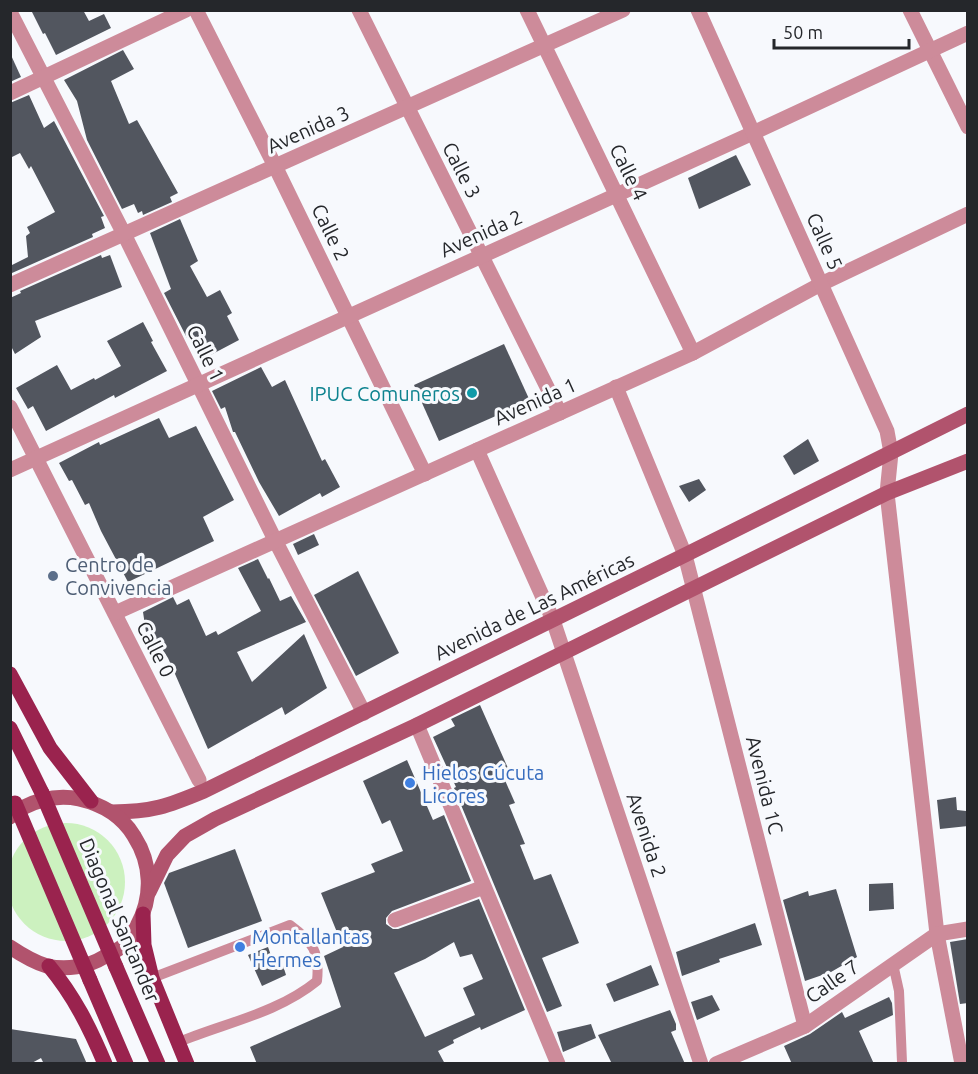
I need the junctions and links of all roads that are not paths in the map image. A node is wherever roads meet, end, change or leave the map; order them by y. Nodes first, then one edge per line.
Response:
1 (186, 10) edge
2 (196, 10) edge
3 (358, 10) edge
4 (528, 10) edge
5 (623, 10) edge
6 (698, 10) edge
7 (910, 10) edge
8 (10, 12) edge
9 (968, 33) edge
10 (544, 46) junction
11 (930, 51) junction
12 (44, 78) junction
13 (10, 93) edge
14 (407, 107) junction
15 (968, 127) edge
16 (753, 133) junction
17 (275, 166) junction
18 (617, 195) junction
19 (968, 214) edge
20 (124, 234) junction
21 (482, 256) junction
22 (822, 284) junction
23 (10, 285) edge
24 (348, 316) junction
25 (693, 353) junction
26 (198, 384) junction
27 (616, 387) junction
28 (10, 407) edge
29 (560, 413) junction
30 (968, 414) edge
31 (477, 450) junction
32 (891, 453) junction
33 (36, 458) junction
34 (968, 461) edge
35 (10, 470) edge
36 (425, 474) junction
37 (887, 493) junction
38 (276, 542) junction
39 (685, 555) junction
40 (693, 588) junction
41 (114, 613) junction
42 (553, 620) junction
43 (564, 652) junction
44 (10, 674) edge
45 (364, 713) junction
46 (417, 725) junction
47 (10, 728) edge
48 (199, 780) dead end
49 (91, 801) junction
50 (12, 804) edge
51 (112, 812) junction
52 (484, 887) junction
53 (149, 892) junction
54 (144, 914) junction
55 (395, 920) dead end
56 (968, 929) edge
57 (937, 934) junction
58 (10, 947) edge
59 (28, 959) junction
60 (10, 963) edge
61 (893, 964) junction
62 (49, 966) junction
63 (152, 978) junction
64 (805, 1026) junction
65 (179, 1042) junction
66 (902, 1062) dead end
67 (105, 1064) edge
68 (126, 1064) edge
69 (158, 1064) edge
70 (188, 1064) edge
71 (558, 1064) edge
72 (701, 1064) edge
73 (716, 1064) edge
74 (962, 1064) edge

1 - 12 street
2 - 17 street, Calle 2
3 - 14 street, Calle 3
4 - 10 street, Calle 4
5 - 10 street, Avenida 3
6 - 16 street, Calle 5
7 - 11 street
8 - 12 street, Calle 1
9 - 11 street, Avenida 2
10 - 14 street, Avenida 3
10 - 18 street, Calle 4
11 - 15 street
11 - 16 street, Avenida 2
12 - 13 street
12 - 20 street, Calle 1
14 - 17 street, Avenida 3
14 - 21 street, Calle 3
16 - 18 street, Avenida 2
16 - 22 street, Calle 5
17 - 20 street, Avenida 3
17 - 24 street, Calle 2
18 - 21 street, Avenida 2
18 - 25 street, Calle 4
19 - 22 street, Avenida 1
20 - 23 street, Avenida 3
20 - 26 street, Calle 1
21 - 24 street, Avenida 2
21 - 29 street, Calle 3
22 - 25 street, Avenida 1
22 - 32 street, Calle 5
24 - 26 street, Avenida 2
24 - 36 street, Calle 2
25 - 27 street, Avenida 1
26 - 33 street, Avenida 2
26 - 38 street, Calle 1
27 - 29 street, Avenida 1
27 - 39 street, Avenida 1C
28 - 33 street, Calle 0
29 - 31 street, Avenida 1
30 - 32 main road, Avenida de Las Américas
31 - 36 street, Avenida 1
31 - 42 street, Avenida 2
32 - 37 street, Calle 5
32 - 39 main road, Avenida de Las Américas
33 - 35 street, Avenida 2
33 - 41 street, Calle 0
34 - 37 main road
36 - 38 street, Avenida 1
37 - 40 main road
37 - 57 street, Calle 5
38 - 41 street, Avenida 1
38 - 45 street, Calle 1
39 - 40 street, Avenida 1C
39 - 42 main road, Avenida de Las Américas
40 - 43 main road
40 - 64 street, Avenida 1C
41 - 48 street, Calle 0
42 - 43 street, Avenida 2
42 - 45 main road, Avenida de Las Américas
43 - 46 main road
43 - 72 street, Avenida 2
44 - 49 main road
45 - 51 main road, Avenida de Las Américas
46 - 52 street
46 - 53 main road
47 - 69 main road, Diagonal Santander, bridge
49 - 50 main road
49 - 51 main road
50 - 68 main road, bridge
51 - 53 main road
52 - 55 street
52 - 71 street
53 - 54 main road
54 - 62 main road
54 - 63 main road
56 - 57 street, Calle 7
57 - 61 street, Calle 7
57 - 74 street, Calle 5
58 - 59 main road
59 - 60 main road
59 - 62 main road
61 - 64 street, Calle 7
61 - 66 lane
62 - 67 main road
63 - 65 main road
63 - 65 lane
64 - 73 street, Calle 7
65 - 70 main road

